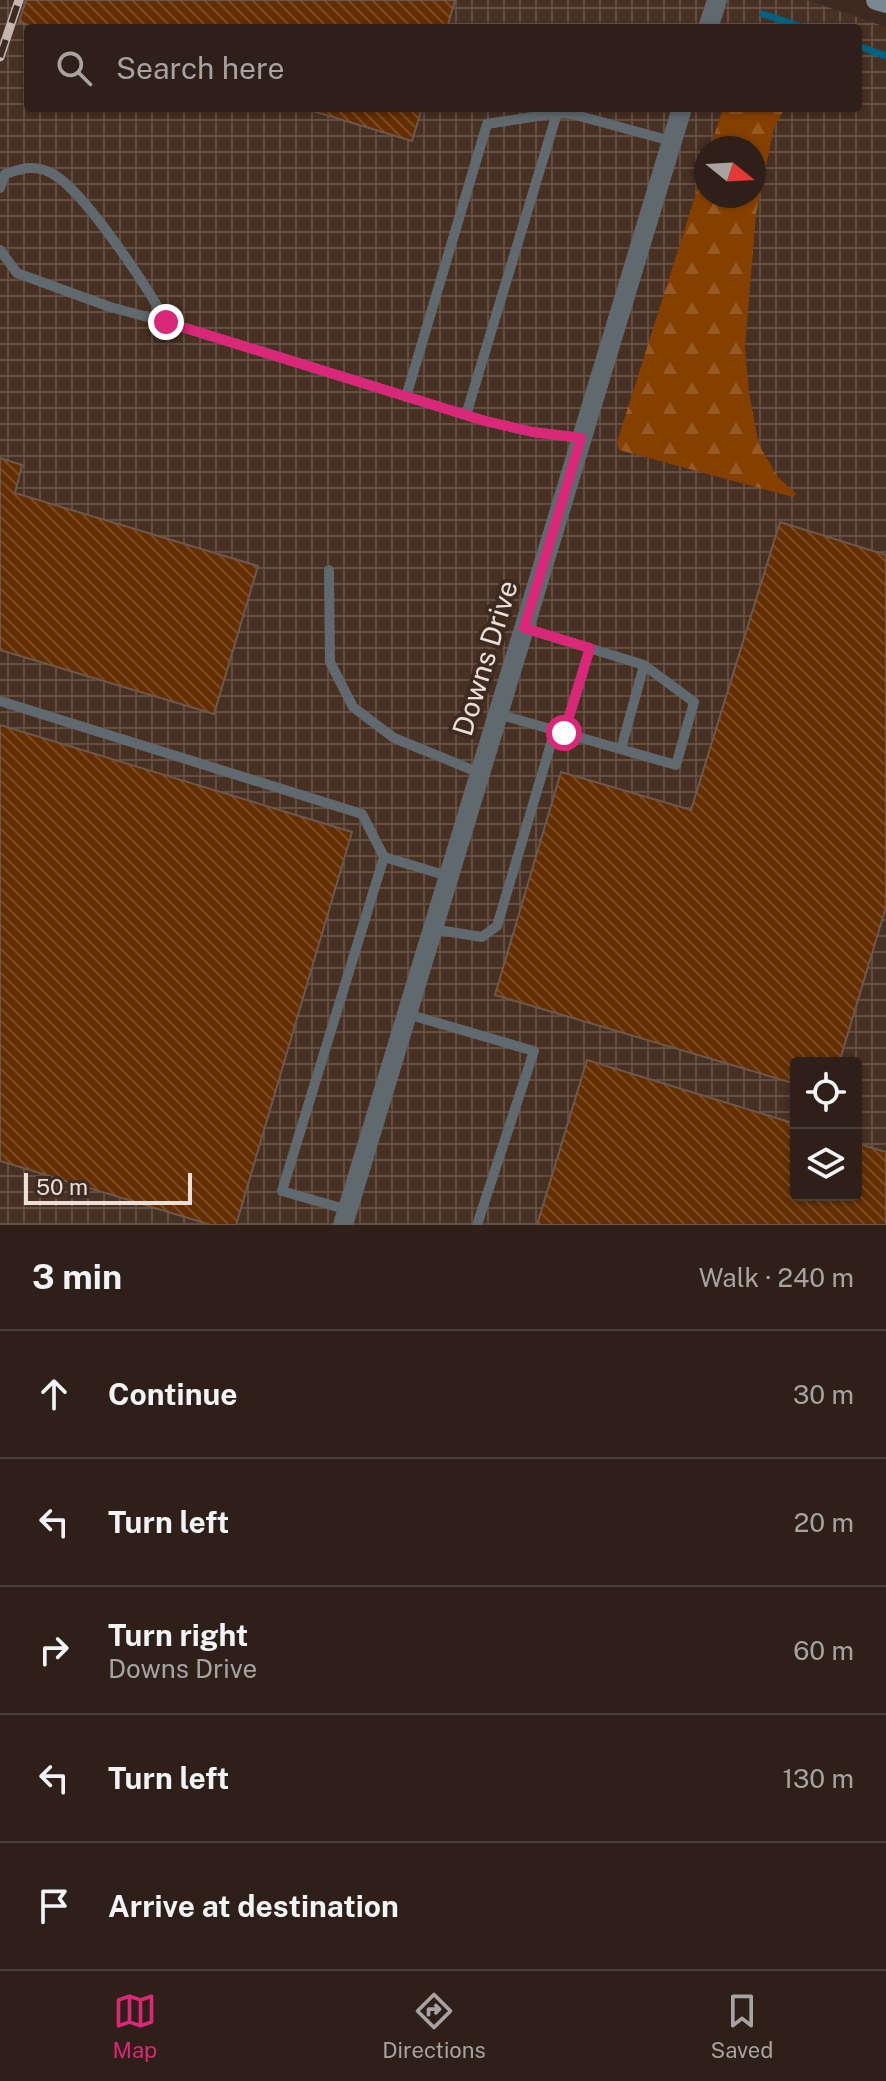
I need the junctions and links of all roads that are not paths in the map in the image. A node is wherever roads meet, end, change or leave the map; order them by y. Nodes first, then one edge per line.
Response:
1 (717, 0) edge
2 (876, 0) edge
3 (886, 3) edge
4 (709, 24) edge
5 (681, 112) edge
6 (557, 113) junction
7 (671, 141) junction
8 (0, 188) edge
9 (0, 250) edge
10 (166, 322) junction
11 (406, 397) junction
12 (466, 415) junction
13 (581, 438) junction
14 (329, 570) dead end
15 (524, 628) junction
16 (590, 648) junction
17 (644, 665) junction
18 (0, 701) edge
19 (498, 714) junction
20 (560, 732) junction
21 (621, 749) junction
22 (480, 773) junction
23 (384, 857) junction
24 (448, 876) junction
25 (432, 929) junction
26 (407, 1014) junction
27 (345, 1218) edge
28 (477, 1225) edge

1 - 4 street
2 - 3 street
5 - 7 street, Downs Drive
6 - 7 lane
6 - 11 lane
6 - 12 lane
7 - 13 street, Downs Drive
8 - 10 lane
9 - 10 lane
10 - 11 lane
11 - 12 lane
12 - 13 lane
13 - 15 street, Downs Drive
14 - 22 lane
15 - 16 lane
15 - 19 street, Downs Drive
16 - 17 lane
16 - 20 lane
17 - 21 lane
17 - 21 lane
18 - 23 lane
19 - 20 lane
19 - 22 street, Downs Drive
20 - 21 lane
20 - 25 lane
22 - 24 street, Downs Drive
23 - 24 lane
23 - 27 lane
24 - 25 street, Downs Drive
25 - 26 street, Downs Drive
26 - 27 street, Downs Drive
26 - 28 lane

